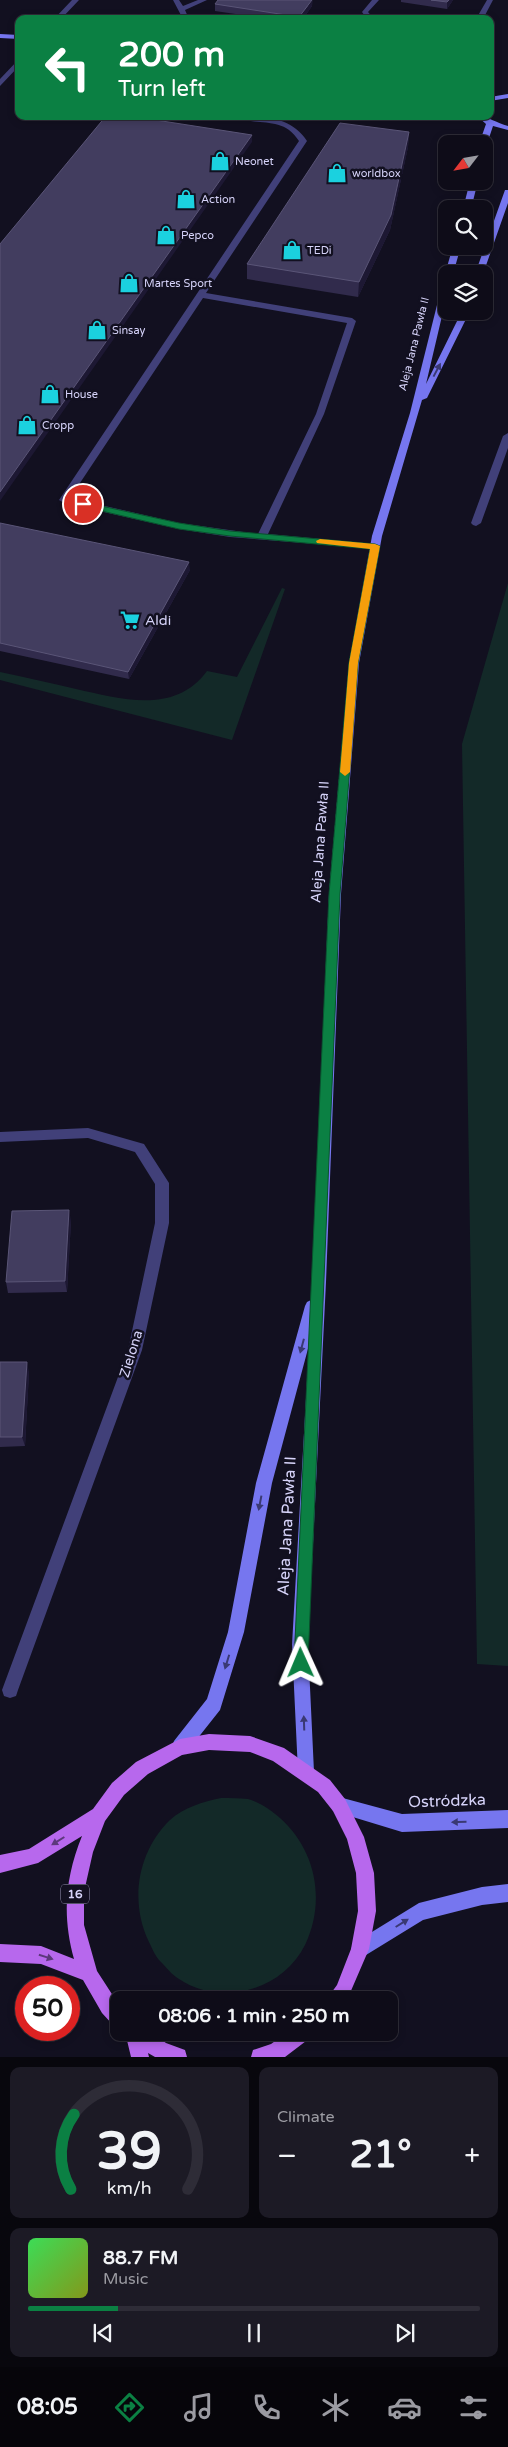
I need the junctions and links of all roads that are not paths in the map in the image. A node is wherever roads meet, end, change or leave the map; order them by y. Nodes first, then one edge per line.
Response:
1 (76, 0) edge
2 (176, 0) edge
3 (204, 0) edge
4 (376, 0) edge
5 (490, 0) edge
6 (181, 9) junction
7 (61, 15) edge
8 (184, 15) edge
9 (367, 15) edge
10 (481, 15) edge
11 (0, 36) edge
12 (15, 37) edge
13 (15, 66) edge
14 (0, 84) edge
15 (507, 94) edge
16 (494, 98) edge
17 (261, 120) edge
18 (486, 120) edge
19 (490, 123) junction
20 (508, 128) edge
21 (487, 135) edge
22 (508, 192) edge
23 (482, 265) edge
24 (200, 295) junction
25 (438, 311) edge
26 (461, 320) edge
27 (414, 413) junction
28 (508, 436) edge
29 (503, 462) edge
30 (476, 523) dead end
31 (262, 536) junction
32 (375, 546) junction
33 (0, 1137) edge
34 (319, 1282) junction
35 (10, 1690) dead end
36 (180, 1747) junction
37 (306, 1772) junction
38 (339, 1805) junction
39 (99, 1815) junction
40 (508, 1819) edge
41 (0, 1864) edge
42 (508, 1893) edge
43 (360, 1949) junction
44 (0, 1953) edge
45 (89, 1974) junction
46 (343, 1991) edge
47 (110, 2008) edge
48 (137, 2041) edge
49 (147, 2041) edge
50 (291, 2041) edge
51 (270, 2055) edge
52 (140, 2057) edge
53 (178, 2057) edge

1 - 7 street
2 - 6 street
3 - 6 street
4 - 9 street
5 - 10 street
6 - 8 street
11 - 12 main road
13 - 14 street
15 - 16 main road
17 - 24 street
18 - 19 main road
19 - 20 main road
19 - 21 main road
22 - 23 main road
24 - 31 street
24 - 31 street
25 - 27 main road, Aleja Jana Pawła II
27 -> 26 main road, Aleja Jana Pawła II
27 - 32 main road, Aleja Jana Pawła II
28 - 29 street
29 - 30 street
31 - 32 street
32 - 34 main road, Aleja Jana Pawła II
33 - 35 street, Zielona
34 -> 36 main road, Aleja Jana Pawła II
37 -> 34 main road, Aleja Jana Pawła II
36 - 37 main road, 16
36 - 39 main road, 16
37 - 38 main road, 16
40 -> 38 main road, Ostródzka
38 - 43 main road, 16
39 -> 41 main road, 16
39 - 45 main road, 16
43 -> 42 main road
43 - 46 main road, 16
44 -> 45 main road
45 - 47 main road, 16
48 - 52 main road
49 - 53 main road
50 - 51 main road

